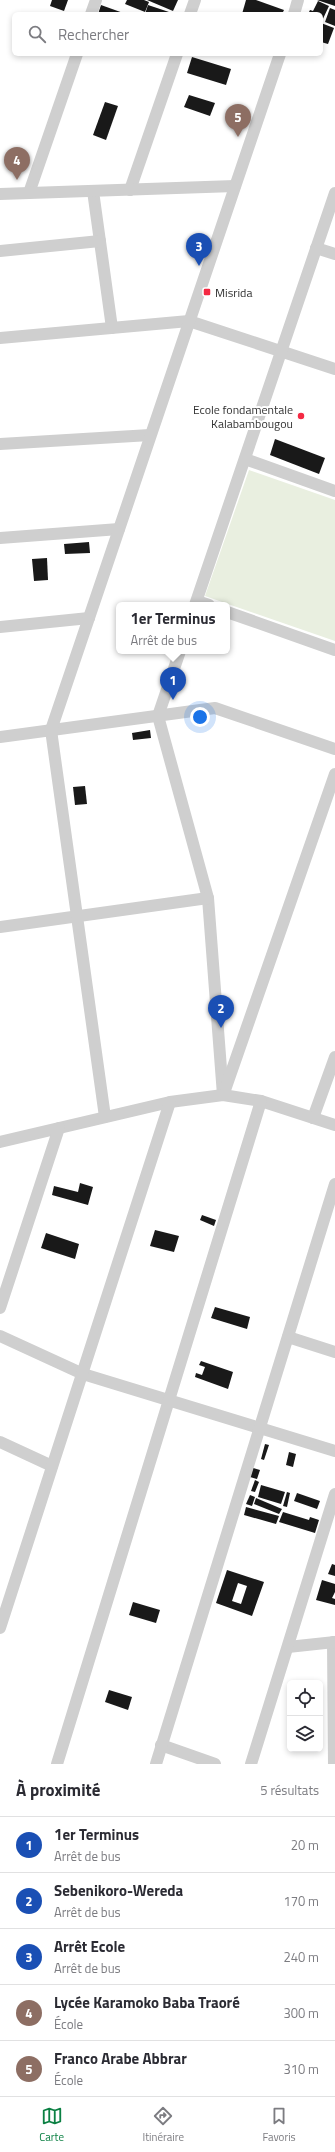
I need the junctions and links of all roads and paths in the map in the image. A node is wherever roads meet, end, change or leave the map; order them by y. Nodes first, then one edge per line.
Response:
1 (96, 0) edge
2 (195, 0) edge
3 (298, 0) edge
4 (92, 12) edge
5 (191, 12) edge
6 (295, 12) edge
7 (76, 56) edge
8 (176, 56) edge
9 (279, 56) edge
10 (235, 186) junction
11 (130, 190) junction
12 (93, 191) junction
13 (29, 193) junction
14 (335, 193) edge
15 (0, 194) edge
16 (100, 241) junction
17 (316, 248) junction
18 (0, 251) edge
19 (335, 254) edge
20 (189, 321) junction
21 (112, 328) junction
22 (0, 338) edge
23 (282, 351) junction
24 (335, 369) edge
25 (150, 435) junction
26 (0, 444) edge
27 (245, 459) junction
28 (335, 491) edge
29 (119, 529) junction
30 (0, 538) edge
31 (196, 602) edge
32 (230, 613) edge
33 (89, 618) junction
34 (0, 627) edge
35 (335, 650) edge
36 (179, 654) edge
37 (158, 716) junction
38 (51, 730) junction
39 (0, 737) edge
40 (335, 749) edge
41 (335, 774) edge
42 (208, 898) junction
43 (77, 916) junction
44 (0, 927) edge
45 (335, 1056) edge
46 (223, 1095) junction
47 (261, 1101) junction
48 (170, 1102) junction
49 (105, 1117) junction
50 (314, 1118) junction
51 (335, 1125) edge
52 (59, 1128) junction
53 (0, 1142) edge
54 (335, 1184) edge
55 (0, 1308) edge
56 (0, 1336) edge
57 (288, 1337) junction
58 (335, 1352) edge
59 (82, 1374) junction
60 (168, 1400) junction
61 (259, 1428) junction
62 (0, 1442) edge
63 (335, 1451) edge
64 (52, 1466) junction
65 (335, 1494) edge
66 (0, 1628) edge
67 (334, 1642) edge
68 (288, 1647) junction
69 (162, 1745) junction
70 (57, 1764) edge
71 (156, 1764) edge
72 (215, 1764) edge
73 (251, 1764) edge
74 (334, 1764) edge

1 - 4 street
2 - 5 street
3 - 6 street
7 - 13 street
8 - 11 street
9 - 10 street
10 - 11 street
10 - 20 street
11 - 12 street
12 - 13 street
12 - 16 street
13 - 15 street
14 - 17 street
16 - 18 street
16 - 21 street
17 - 19 street
17 - 23 street
20 - 21 street
20 - 23 street
20 - 25 street
21 - 22 street
23 - 24 street
23 - 27 street
25 - 26 street
25 - 29 street
27 - 28 street
27 - 31 street
29 - 30 street
29 - 33 street
32 - 35 street
33 - 34 street
33 - 38 street
36 - 37 street
37 - 38 street
37 - 40 street
37 - 42 street
38 - 39 street
38 - 43 street
41 - 46 street
42 - 43 street
42 - 46 street
43 - 44 street
43 - 49 street
45 - 50 street
46 - 47 street
46 - 48 street
47 - 50 street
47 - 60 street
48 - 49 street
48 - 59 street
49 - 52 street
50 - 51 street
52 - 53 street
52 - 55 street
54 - 57 street
56 - 59 street
57 - 58 street
57 - 61 street
59 - 60 street
59 - 64 street
60 - 61 street
60 - 70 street
61 - 63 street
61 - 69 street
62 - 64 street
64 - 66 street
65 - 68 street
67 - 68 street
67 - 74 street
68 - 73 street
69 - 71 street
69 - 72 street

